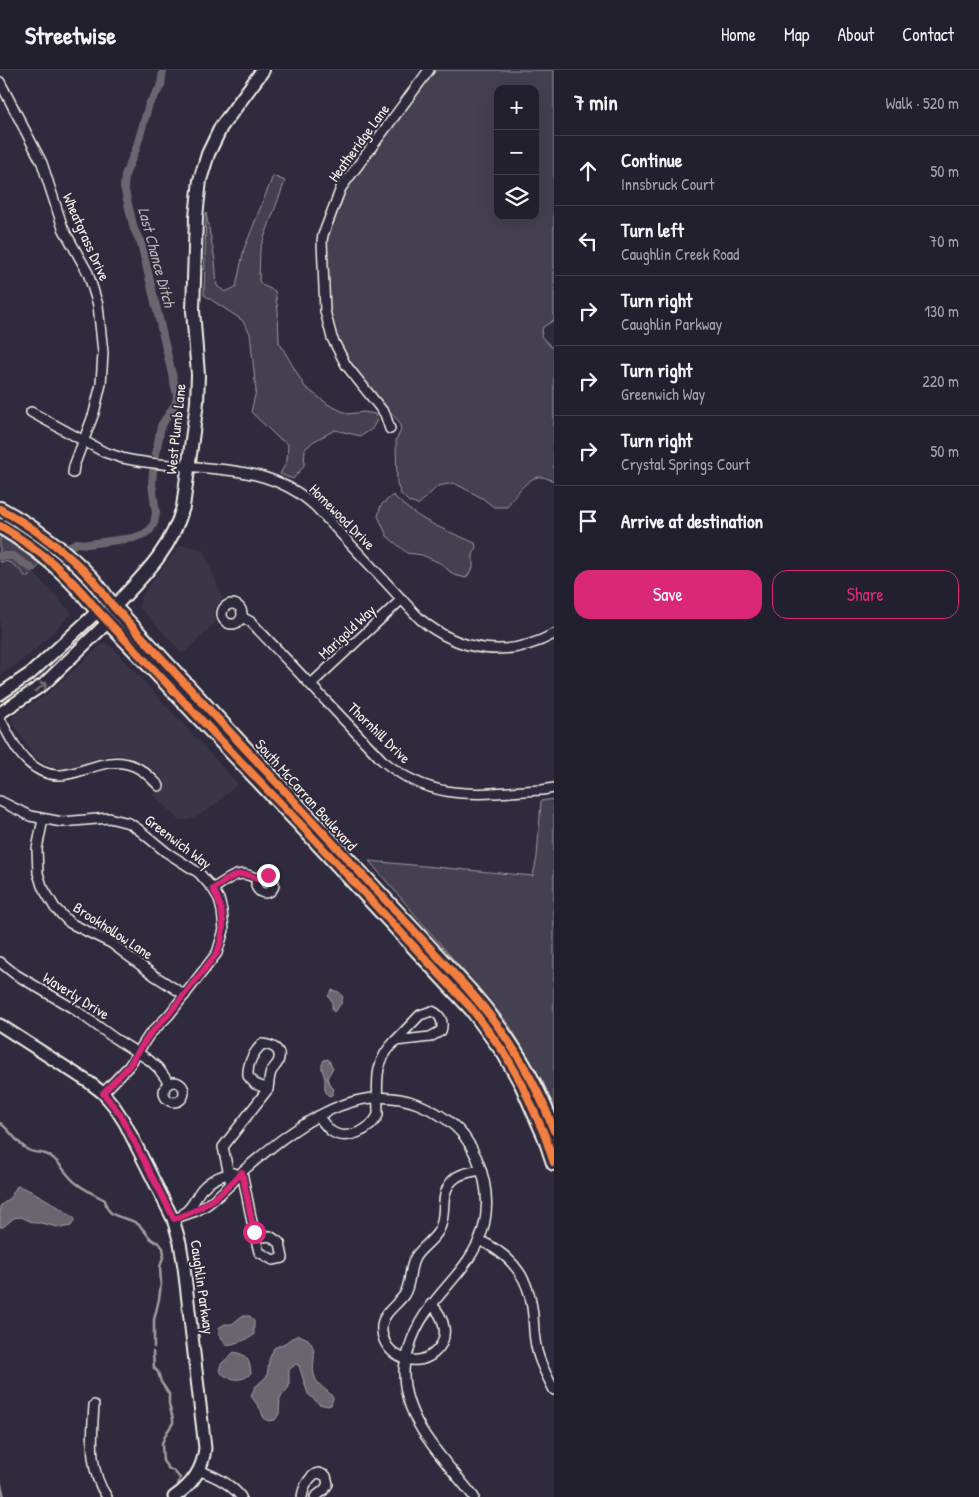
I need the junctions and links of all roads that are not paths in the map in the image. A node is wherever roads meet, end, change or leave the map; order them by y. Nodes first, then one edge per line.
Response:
1 (263, 70) edge
2 (429, 70) edge
3 (0, 82) edge
4 (31, 412) dead end
5 (390, 429) dead end
6 (83, 441) junction
7 (189, 466) junction
8 (73, 473) dead end
9 (0, 509) edge
10 (0, 526) edge
11 (402, 599) junction
12 (114, 607) junction
13 (98, 611) junction
14 (242, 617) dead end
15 (108, 622) junction
16 (554, 634) edge
17 (311, 684) junction
18 (0, 694) edge
19 (0, 713) edge
20 (0, 719) edge
21 (159, 786) dead end
22 (554, 788) edge
23 (0, 802) edge
24 (43, 819) junction
25 (258, 879) dead end
26 (213, 889) junction
27 (0, 962) edge
28 (185, 995) junction
29 (0, 1025) edge
30 (394, 1041) junction
31 (138, 1052) junction
32 (169, 1084) dead end
33 (268, 1088) junction
34 (103, 1093) junction
35 (378, 1098) junction
36 (318, 1116) junction
37 (554, 1131) edge
38 (554, 1163) edge
39 (481, 1170) junction
40 (242, 1172) junction
41 (229, 1174) junction
42 (231, 1184) junction
43 (206, 1185) junction
44 (218, 1196) junction
45 (174, 1219) junction
46 (254, 1232) dead end
47 (479, 1240) junction
48 (431, 1304) junction
49 (405, 1360) junction
50 (554, 1390) edge
51 (94, 1405) dead end
52 (200, 1471) junction
53 (107, 1497) edge
54 (174, 1497) edge
55 (241, 1497) edge
56 (302, 1497) edge
57 (315, 1497) edge
58 (474, 1497) edge

1 - 7 main road, West Plumb Lane
2 - 5 street, Heatheridge Lane
3 - 6 street, Wheatgrass Drive
4 - 6 street, Homewood Drive
6 - 7 street, Homewood Drive
6 - 8 street, Wheatgrass Drive
7 - 11 street, Homewood Drive
7 - 12 main road, West Plumb Lane
9 - 12 main road, South McCarran Boulevard
10 - 13 main road, South McCarran Boulevard
11 - 16 street, Homewood Drive
11 - 17 street, Marigold Way
12 - 13 main road
12 - 15 main road
12 - 37 main road, South McCarran Boulevard
13 - 15 main road, South McCarran Boulevard
13 - 18 street
14 - 17 street, Thornhill Drive
19 -> 15 street
15 - 38 main road, South McCarran Boulevard
17 - 22 street, Thornhill Drive
20 - 21 street
23 - 24 street, Greenwich Way
24 - 26 street, Greenwich Way
24 - 28 street, Brookhollow Lane
25 - 26 street
26 - 28 street, Greenwich Way
27 - 31 street, Waverly Drive
28 - 31 street, Greenwich Way
29 - 34 street, Caughlin Parkway
30 - 30 street
30 - 35 street
31 - 32 street, Waverly Drive
31 - 34 street, Greenwich Way
33 - 33 street
33 - 41 street
34 - 45 street, Caughlin Parkway
35 - 36 street
35 - 36 street
35 - 39 street
36 - 40 street
39 - 47 street
39 - 49 street
40 - 41 street
40 - 42 street
40 - 46 street
41 - 42 street
41 - 43 street
42 - 44 street
43 - 44 street
43 - 45 street
44 - 45 street
45 - 52 street, Caughlin Parkway
47 - 48 street
47 - 50 street
48 - 49 street
48 - 49 street
49 - 58 street
51 - 53 street
52 - 54 street
52 - 55 street
56 - 57 street

